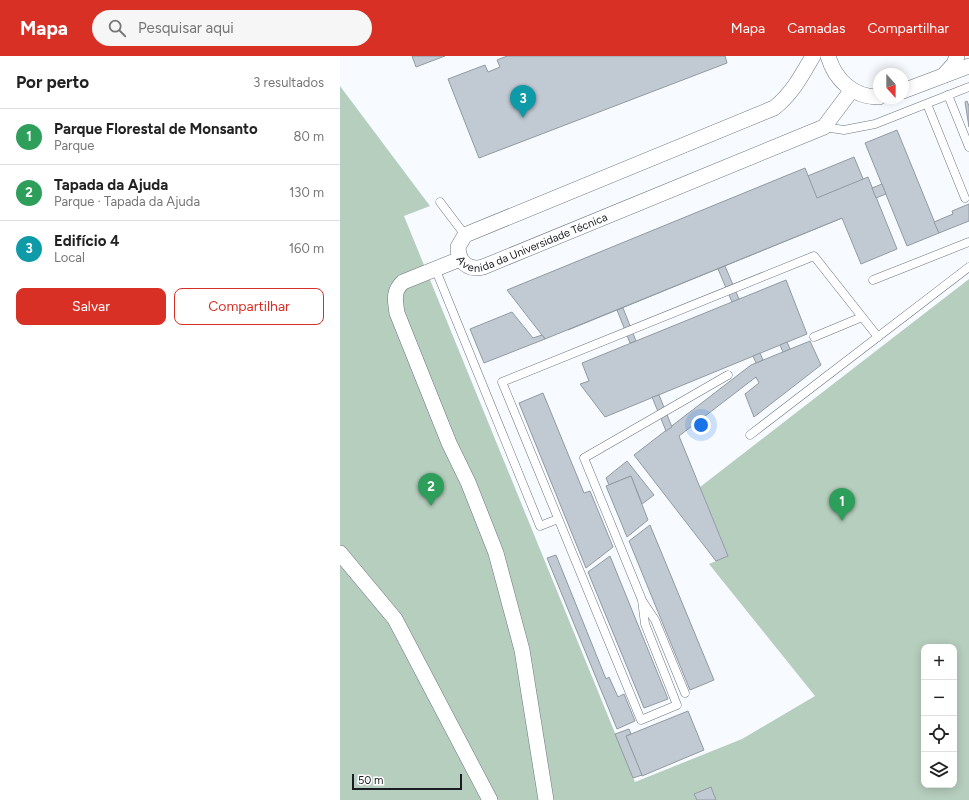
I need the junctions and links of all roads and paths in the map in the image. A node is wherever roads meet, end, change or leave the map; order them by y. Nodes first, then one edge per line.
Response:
1 (813, 56) edge
2 (828, 56) edge
3 (957, 56) edge
4 (969, 66) edge
5 (944, 75) junction
6 (969, 87) edge
7 (909, 89) edge
8 (851, 91) junction
9 (948, 95) junction
10 (873, 97) edge
11 (927, 104) junction
12 (824, 127) junction
13 (969, 147) edge
14 (965, 198) dead end
15 (440, 202) dead end
16 (465, 235) junction
17 (969, 242) edge
18 (460, 259) junction
19 (969, 266) edge
20 (435, 268) junction
21 (873, 280) dead end
22 (862, 317) junction
23 (814, 337) dead end
24 (878, 337) junction
25 (728, 375) dead end
26 (750, 435) dead end
27 (558, 519) junction
28 (340, 554) edge
29 (642, 600) junction
30 (685, 693) dead end
31 (490, 800) edge
32 (546, 800) edge

1 - 16 street, Avenida da Universidade Técnica
2 - 8 street
3 - 5 street
4 - 5 street
5 - 7 street
6 - 9 lane
8 - 10 street
8 - 12 street
9 - 11 lane
9 - 13 lane
11 - 12 lane
11 - 14 lane
12 - 18 street, Avenida da Universidade Técnica
15 - 16 lane
16 - 18 street, Avenida da Universidade Técnica
17 - 21 lane
18 - 20 street
19 - 24 lane
20 - 27 lane
20 - 32 street
22 - 23 lane
22 - 24 lane
22 - 27 lane
24 - 26 lane
25 - 29 lane
27 - 29 lane
28 - 31 street
29 - 30 lane

